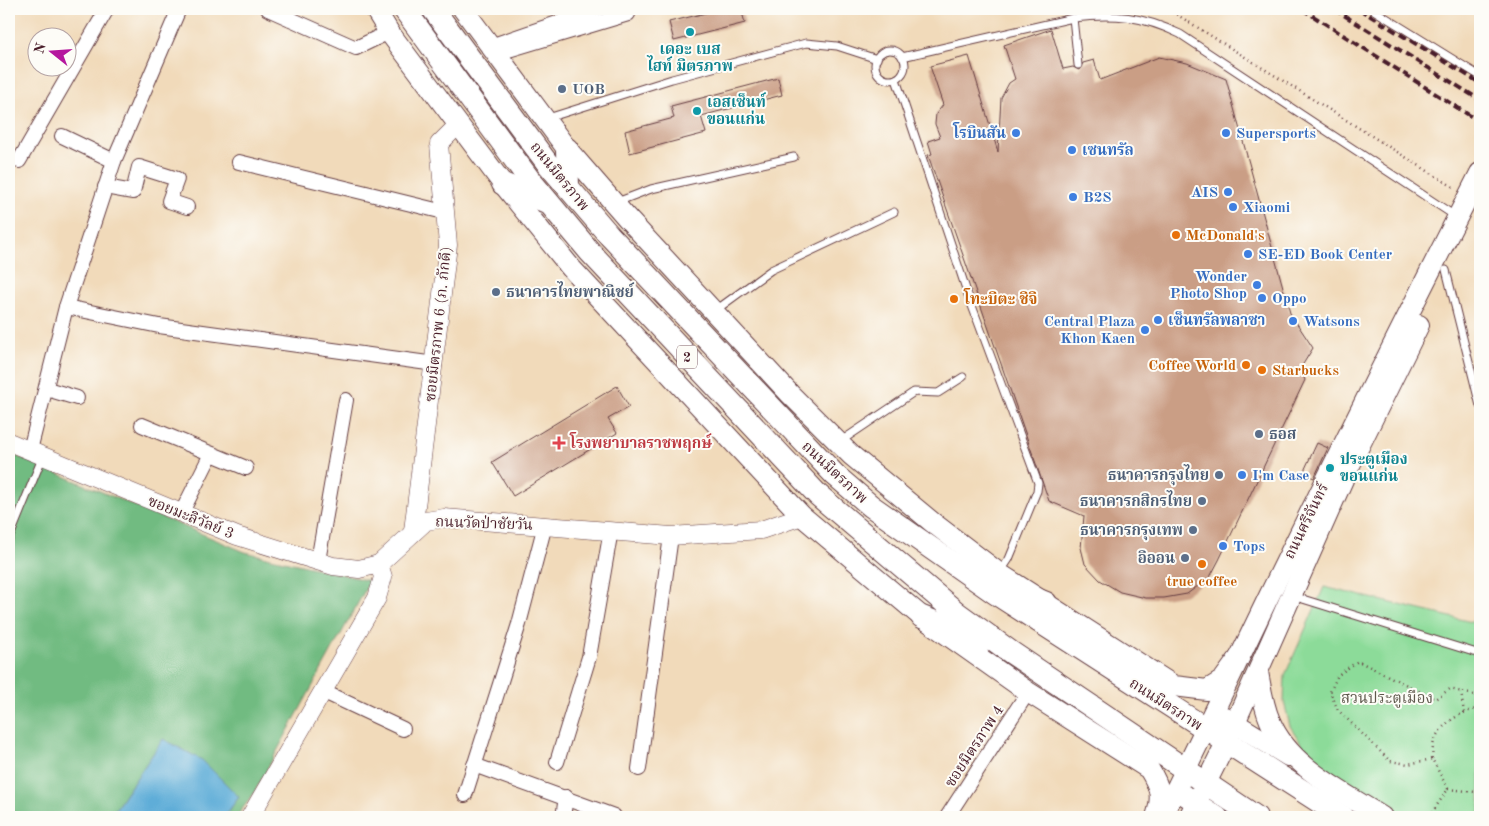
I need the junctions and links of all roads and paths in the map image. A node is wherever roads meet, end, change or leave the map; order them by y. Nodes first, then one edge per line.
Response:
1 (107, 9) edge
2 (179, 9) edge
3 (268, 9) edge
4 (375, 9) edge
5 (404, 9) edge
6 (433, 9) edge
7 (463, 9) edge
8 (598, 9) edge
9 (1168, 9) edge
10 (1372, 9) edge
11 (628, 14) dead end
12 (1073, 18) junction
13 (389, 32) junction
14 (492, 50) junction
15 (902, 57) junction
16 (876, 59) junction
17 (1078, 65) dead end
18 (1480, 76) edge
19 (896, 79) junction
20 (545, 119) junction
21 (458, 125) junction
22 (62, 136) dead end
23 (567, 149) junction
24 (794, 157) dead end
25 (19, 161) dead end
26 (114, 161) junction
27 (239, 162) dead end
28 (1480, 173) edge
29 (503, 184) junction
30 (105, 187) junction
31 (568, 187) junction
32 (1474, 200) edge
33 (614, 203) junction
34 (550, 204) junction
35 (187, 207) dead end
36 (444, 212) junction
37 (894, 212) dead end
38 (1458, 218) junction
39 (1446, 270) junction
40 (66, 307) junction
41 (714, 312) junction
42 (435, 364) junction
43 (963, 377) dead end
44 (46, 389) junction
45 (76, 398) dead end
46 (346, 400) dead end
47 (1480, 406) edge
48 (142, 425) dead end
49 (9, 442) edge
50 (838, 442) junction
51 (36, 453) junction
52 (211, 454) junction
53 (246, 468) dead end
54 (181, 514) junction
55 (802, 516) junction
56 (545, 525) junction
57 (611, 530) junction
58 (414, 531) junction
59 (671, 536) junction
60 (9, 539) edge
61 (318, 561) junction
62 (379, 564) junction
63 (960, 569) junction
64 (1000, 574) junction
65 (1291, 596) junction
66 (1046, 603) junction
67 (922, 617) junction
68 (1012, 653) junction
69 (1480, 654) edge
70 (1239, 658) junction
71 (1258, 672) junction
72 (1174, 686) junction
73 (322, 691) junction
74 (1480, 691) edge
75 (1028, 692) junction
76 (1461, 692) junction
77 (1480, 709) edge
78 (1464, 713) junction
79 (1211, 720) junction
80 (403, 729) dead end
81 (1230, 733) junction
82 (1432, 760) junction
83 (557, 762) dead end
84 (1301, 764) junction
85 (474, 765) junction
86 (639, 769) dead end
87 (1149, 769) junction
88 (1181, 780) junction
89 (1448, 789) junction
90 (1480, 790) edge
91 (465, 795) dead end
92 (566, 797) junction
93 (1197, 801) edge
94 (614, 816) dead end
95 (250, 817) edge
96 (563, 817) edge
97 (948, 817) edge
98 (1156, 817) edge
99 (1162, 817) edge
100 (1218, 817) edge
101 (1256, 817) edge
102 (1343, 817) edge
103 (1382, 817) edge
104 (1429, 817) edge

1 - 25 street
2 - 26 street
3 - 13 street
4 - 13 main road, 2
5 - 34 main road, ถนนมิตรภาพ / 2
6 - 31 main road, ถนนมิตรภาพ / 2
7 - 14 main road, ถนนมิตรภาพ
8 - 14 street
9 - 32 path
10 - 18 lane
11 - 14 street
12 - 15 lane
12 - 17 lane
12 - 38 lane
13 - 21 main road, 2
14 - 20 main road, ถนนมิตรภาพ
15 - 16 lane
15 - 19 lane
16 - 19 lane
16 - 20 lane
19 - 64 lane
20 - 23 main road, ถนนมิตรภาพ
21 - 29 main road, 2
21 - 36 street, ซอยมิตรภาพ 6 (ภ. ภักดี)
22 - 26 street
23 - 31 main road
23 - 33 main road, ถนนมิตรภาพ
24 - 33 lane
26 - 30 street
27 - 36 street
28 - 32 main road, ถนนศรีจันทร์
29 - 34 main road
29 - 55 main road, 2
30 - 35 street
30 - 40 street
31 - 63 main road, ถนนมิตรภาพ / 2
32 - 38 main road, ถนนศรีจันทร์
32 - 39 main road, ถนนศรีจันทร์
33 - 41 main road, ถนนมิตรภาพ
34 - 68 main road, ถนนมิตรภาพ / 2
36 - 42 street, ซอยมิตรภาพ 6 (ภ. ภักดี)
37 - 41 lane
38 - 70 main road, ถนนศรีจันทร์
39 - 47 lane
39 - 65 main road, ถนนศรีจันทร์
40 - 42 street
40 - 44 street
41 - 50 main road, ถนนมิตรภาพ
42 - 58 street, ซอยมิตรภาพ 6 (ภ. ภักดี)
43 - 50 lane
44 - 45 street
44 - 51 street
46 - 61 street
48 - 52 street
49 - 51 street, ซอยมะลิวัลย์ 3
50 - 64 main road, ถนนมิตรภาพ
51 - 54 street, ซอยมะลิวัลย์ 3
51 - 60 lane
52 - 53 street
52 - 54 street
54 - 61 street, ซอยมะลิวัลย์ 3
55 - 59 street, ถนนวัดป่าชัยวัน
55 - 67 main road
56 - 57 street, ถนนวัดป่าชัยวัน
56 - 58 street, ถนนวัดป่าชัยวัน
56 - 85 street
57 - 59 street, ถนนวัดป่าชัยวัน
57 - 83 street
58 - 62 street, ถนนวัดป่าชัยวัน
59 - 86 street
61 - 62 street, ซอยมะลิวัลย์ 3
62 - 73 street
63 - 66 main road
63 - 79 main road, ถนนมิตรภาพ
64 - 66 main road, ถนนมิตรภาพ
65 - 69 lane
65 - 71 main road, ถนนศรีจันทร์
66 - 72 main road, ถนนมิตรภาพ
67 - 68 main road
67 - 75 main road
68 - 88 main road, ถนนมิตรภาพ
70 - 72 main road
70 - 79 main road, ถนนศรีจันทร์
71 - 81 main road, ถนนศรีจันทร์
71 - 84 main road
72 - 79 main road, ถนนมิตรภาพ
73 - 80 street
73 - 95 street
74 - 76 path
75 - 87 main road
75 - 97 street, ซอยมิตรภาพ 4
76 - 78 path
76 - 82 path
77 - 78 path
78 - 82 path
79 - 81 main road, ถนนมิตรภาพ
79 - 88 main road, ถนนศรีจันทร์
81 - 84 main road
81 - 93 main road, ถนนศรีจันทร์
81 - 102 main road, ถนนมิตรภาพ
82 - 89 path
84 - 103 main road
85 - 91 street
85 - 92 street
87 - 88 main road
87 - 98 main road
88 - 93 main road, ถนนมิตรภาพ
88 - 99 main road, ถนนศรีจันทร์
89 - 90 path
89 - 104 path
92 - 94 street
92 - 96 street
93 - 100 main road
93 - 101 main road, ถนนมิตรภาพ

